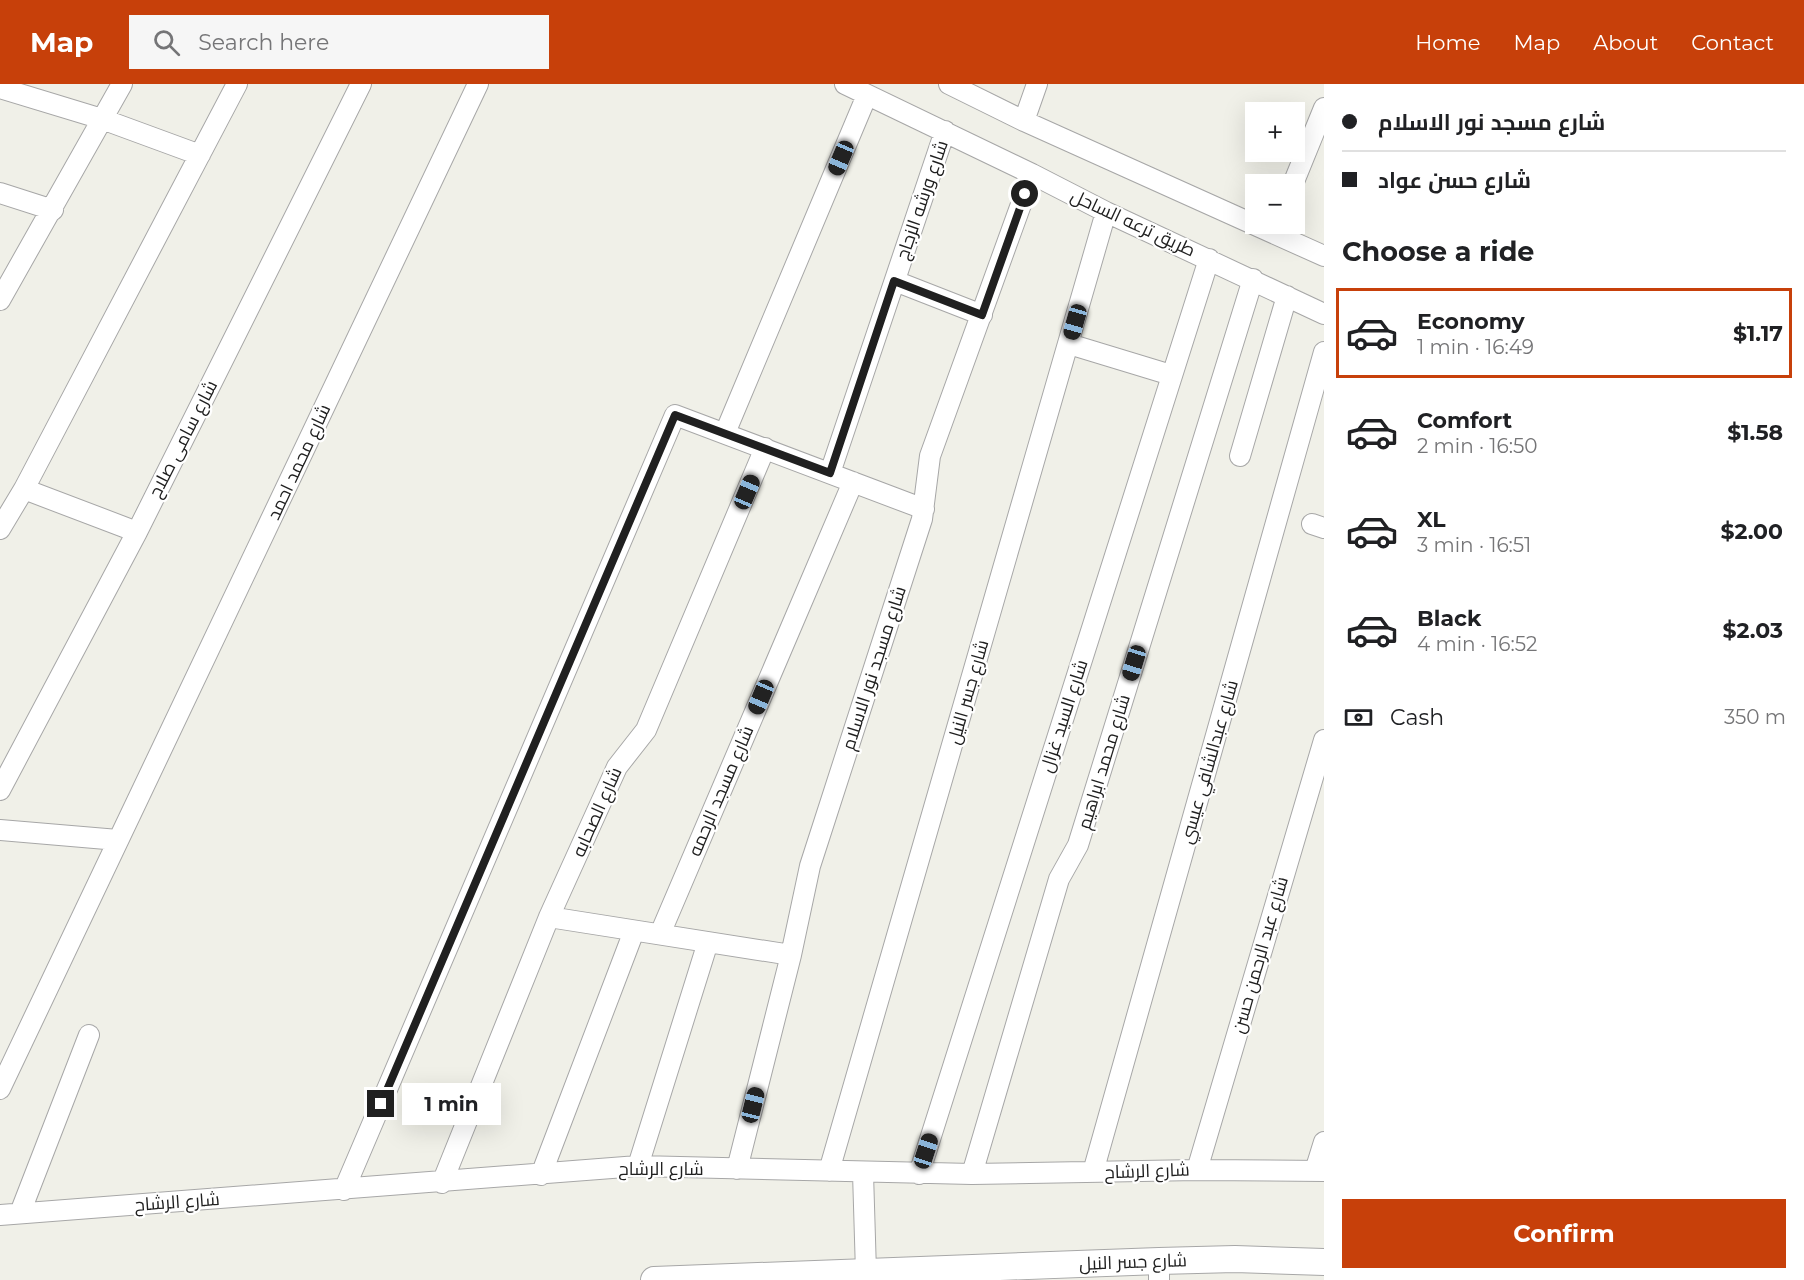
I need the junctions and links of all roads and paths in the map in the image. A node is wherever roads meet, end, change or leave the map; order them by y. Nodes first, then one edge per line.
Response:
1 (122, 84) edge
2 (237, 84) edge
3 (361, 84) edge
4 (478, 84) edge
5 (845, 84) edge
6 (949, 84) edge
7 (1037, 84) edge
8 (0, 88) edge
9 (867, 95) junction
10 (1324, 108) edge
11 (102, 119) junction
12 (1024, 121) junction
13 (945, 131) junction
14 (200, 155) junction
15 (1032, 174) junction
16 (1297, 174) edge
17 (0, 193) edge
18 (53, 210) junction
19 (1106, 212) junction
20 (1245, 215) edge
21 (1286, 234) edge
22 (1324, 256) edge
23 (1209, 259) junction
24 (1253, 279) junction
25 (894, 281) junction
26 (1287, 296) junction
27 (0, 300) edge
28 (1324, 314) edge
29 (982, 315) junction
30 (1069, 344) junction
31 (1324, 352) edge
32 (1171, 375) junction
33 (725, 433) junction
34 (765, 448) junction
35 (1240, 456) dead end
36 (830, 473) junction
37 (854, 482) junction
38 (24, 489) junction
39 (924, 509) junction
40 (0, 529) edge
41 (136, 532) junction
42 (1324, 740) edge
43 (0, 790) edge
44 (0, 830) edge
45 (118, 840) junction
46 (549, 917) junction
47 (634, 930) junction
48 (660, 934) junction
49 (708, 942) junction
50 (791, 955) junction
51 (89, 1035) dead end
52 (5, 1066) edge
53 (0, 1089) edge
54 (1324, 1142) edge
55 (638, 1167) junction
56 (737, 1169) junction
57 (1197, 1170) junction
58 (829, 1171) junction
59 (1319, 1171) edge
60 (863, 1173) junction
61 (1094, 1173) junction
62 (919, 1174) junction
63 (972, 1174) junction
64 (541, 1175) junction
65 (442, 1183) junction
66 (344, 1190) junction
67 (20, 1214) junction
68 (0, 1215) edge
69 (1324, 1262) edge
70 (1159, 1270) edge
71 (866, 1272) junction
72 (654, 1280) edge

1 - 11 street
2 - 14 street
3 - 41 street, شارع سامى صلاح
4 - 45 street, شارع محمد احمد
5 - 9 street, طريق ترعه الساحل
6 - 12 street
7 - 12 street
8 - 11 street
9 - 13 street, طريق ترعه الساحل
9 - 33 street
10 - 16 street
11 - 14 street
11 - 18 street
12 - 20 street
13 - 15 street, طريق ترعه الساحل
13 - 25 street, شارع ورشه الزجاج
14 - 38 street
15 - 19 street, طريق ترعه الساحل
15 - 29 street, شارع مسجد نور الاسلام
17 - 18 street
18 - 27 street
19 - 23 street, طريق ترعه الساحل
19 - 30 street, شارع جسر النيل
21 - 22 street
23 - 24 street, طريق ترعه الساحل
23 - 32 street, شارع السيد غزال
24 - 26 street, طريق ترعه الساحل
24 - 63 street, شارع محمد ابراهيم
25 - 29 street
25 - 36 street, شارع ورشه الزجاج
26 - 28 street, طريق ترعه الساحل
26 - 35 street
29 - 39 street, شارع مسجد نور الاسلام
30 - 32 street
30 - 58 street, شارع جسر النيل
31 - 61 street, شارع عبدالشافي عيسي
32 - 62 street, شارع السيد غزال
33 - 34 street
33 - 66 street
34 - 36 street
34 - 46 street, شارع الصحابه
36 - 37 street
37 - 39 street
37 - 48 street, شارع مسجد الرحمه
38 - 40 street
38 - 41 street
39 - 50 street, شارع مسجد نور الاسلام
41 - 43 street, شارع سامى صلاح
42 - 57 street, شارع عبد الرحمن حسن
44 - 45 street
45 - 52 street, شارع محمد احمد
46 - 47 street
46 - 65 street, شارع الصحابه
47 - 48 street
47 - 64 street
48 - 49 street
49 - 50 street
49 - 55 street
50 - 56 street, شارع مسجد نور الاسلام
51 - 67 street
52 - 53 street, شارع محمد احمد
54 - 59 street
55 - 56 street, شارع الرشاح
55 - 64 street, شارع الرشاح
56 - 58 street, شارع الرشاح
57 - 59 street, شارع الرشاح
57 - 61 street, شارع الرشاح
58 - 60 street, شارع الرشاح
60 - 62 street, شارع الرشاح
60 - 71 street
61 - 63 street, شارع الرشاح
62 - 63 street, شارع الرشاح
64 - 65 street, شارع الرشاح
65 - 66 street, شارع الرشاح
66 - 67 street, شارع الرشاح
67 - 68 street, شارع الرشاح
69 - 70 street, شارع جسر النيل
70 - 71 street, شارع جسر النيل
71 - 72 street, شارع جسر النيل

